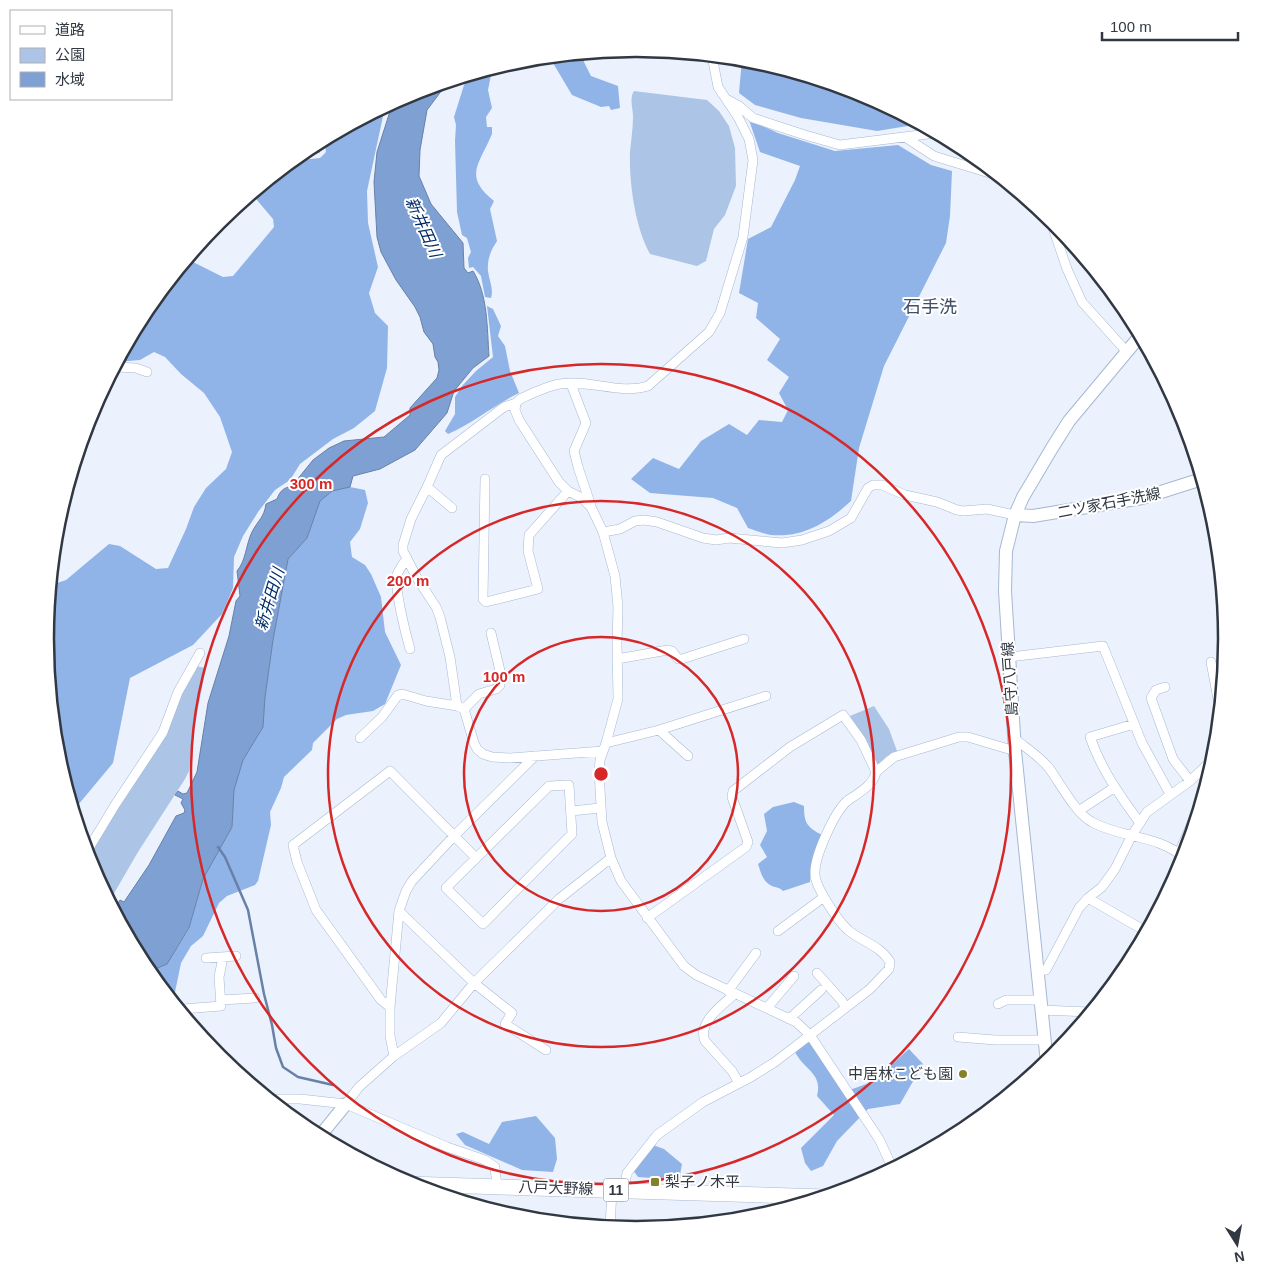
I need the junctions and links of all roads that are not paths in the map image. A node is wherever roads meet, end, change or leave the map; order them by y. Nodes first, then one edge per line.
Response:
1 (713, 62) edge
2 (728, 100) junction
3 (926, 134) edge
4 (905, 137) junction
5 (979, 170) edge
6 (1057, 238) edge
7 (1136, 341) edge
8 (1127, 352) junction
9 (122, 367) edge
10 (147, 372) dead end
11 (571, 384) junction
12 (516, 403) junction
13 (485, 479) dead end
14 (1196, 481) edge
15 (427, 487) junction
16 (568, 491) junction
17 (591, 507) junction
18 (452, 508) dead end
19 (1015, 515) junction
20 (602, 532) junction
21 (407, 558) junction
22 (491, 633) dead end
23 (744, 639) dead end
24 (410, 649) dead end
25 (200, 653) dead end
26 (1009, 657) junction
27 (617, 659) junction
28 (1211, 662) dead end
29 (1217, 677) edge
30 (1214, 678) junction
31 (1165, 687) dead end
32 (1216, 688) edge
33 (766, 696) dead end
34 (460, 708) junction
35 (1134, 724) junction
36 (659, 730) junction
37 (360, 738) dead end
38 (1014, 745) junction
39 (605, 747) junction
40 (535, 756) junction
41 (688, 756) dead end
42 (1203, 768) edge
43 (876, 772) junction
44 (1190, 781) junction
45 (1114, 787) junction
46 (1170, 794) junction
47 (600, 808) junction
48 (1080, 810) junction
49 (571, 811) junction
50 (1140, 823) junction
51 (1132, 835) junction
52 (454, 836) junction
53 (91, 844) edge
54 (1177, 854) edge
55 (476, 858) junction
56 (611, 858) junction
57 (824, 897) junction
58 (1088, 898) junction
59 (400, 911) junction
60 (647, 918) junction
61 (1141, 929) edge
62 (778, 931) dead end
63 (756, 953) dead end
64 (236, 956) dead end
65 (223, 957) junction
66 (206, 958) dead end
67 (1037, 971) junction
68 (817, 973) dead end
69 (794, 976) dead end
70 (474, 983) junction
71 (821, 990) dead end
72 (732, 992) junction
73 (255, 998) dead end
74 (221, 1000) junction
75 (998, 1004) dead end
76 (1042, 1005) junction
77 (390, 1007) junction
78 (767, 1008) junction
79 (845, 1008) junction
80 (186, 1009) edge
81 (1084, 1011) edge
82 (789, 1019) junction
83 (810, 1035) junction
84 (958, 1037) dead end
85 (1045, 1040) junction
86 (546, 1050) dead end
87 (1046, 1053) edge
88 (394, 1056) junction
89 (739, 1083) junction
90 (279, 1099) edge
91 (346, 1104) junction
92 (324, 1131) edge
93 (891, 1163) edge
94 (432, 1185) edge
95 (497, 1186) junction
96 (618, 1190) junction
97 (806, 1196) edge
98 (611, 1221) edge

1 - 2 street
2 - 4 street
2 - 11 street
3 - 4 street
4 - 5 street
6 - 8 street
7 - 8 main road, 島守八戸線
8 - 19 main road, 島守八戸線
9 - 10 street
11 - 12 street
11 - 17 street
12 - 15 street
12 - 16 street
13 - 16 street
14 - 19 main road, 二ツ家石手洗線
15 - 18 street
15 - 21 street
16 - 17 street
17 - 20 street
19 - 20 street
19 - 26 main road, 島守八戸線
20 - 27 street
21 - 24 street
21 - 34 street
22 - 34 street
23 - 27 street
25 - 53 street
26 - 35 street
26 - 38 main road, 島守八戸線
27 - 39 street
28 - 30 street
29 - 30 street
30 - 32 street
31 - 44 street
33 - 36 street
34 - 37 street
34 - 40 street
35 - 45 street
35 - 46 street
36 - 39 street
36 - 41 street
38 - 43 street
38 - 48 street
38 - 67 main road, 島守八戸線
39 - 40 street
39 - 47 street
40 - 52 street
42 - 44 street
43 - 57 street
43 - 60 street
44 - 46 street
45 - 48 street
45 - 50 street
46 - 50 street
47 - 49 street
47 - 56 street
48 - 51 street
49 - 55 street
49 - 55 street
50 - 51 street
51 - 54 street
51 - 58 street
52 - 55 street
52 - 59 street
52 - 77 street
56 - 60 street
56 - 70 street
57 - 62 street
57 - 79 street
58 - 61 street
58 - 67 street
59 - 70 street
59 - 77 street
60 - 72 street
63 - 72 street
64 - 65 street
65 - 66 street
65 - 74 street
67 - 76 main road, 島守八戸線
68 - 79 street
69 - 78 street
70 - 86 street
70 - 88 street
71 - 82 street
72 - 78 street
72 - 89 street
73 - 74 street
74 - 80 street
75 - 76 street
76 - 81 street
76 - 85 main road, 島守八戸線
77 - 88 street
78 - 82 street
79 - 83 street
82 - 83 street
83 - 89 street
83 - 93 street
84 - 85 street
85 - 87 main road, 島守八戸線
88 - 91 street
89 - 96 street
90 - 91 street
91 - 92 main road
91 - 95 street
94 - 95 main road, 八戸大野線 / 11
95 - 96 main road, 八戸大野線 / 11
96 - 97 main road, 八戸大野線 / 11
96 - 98 street

